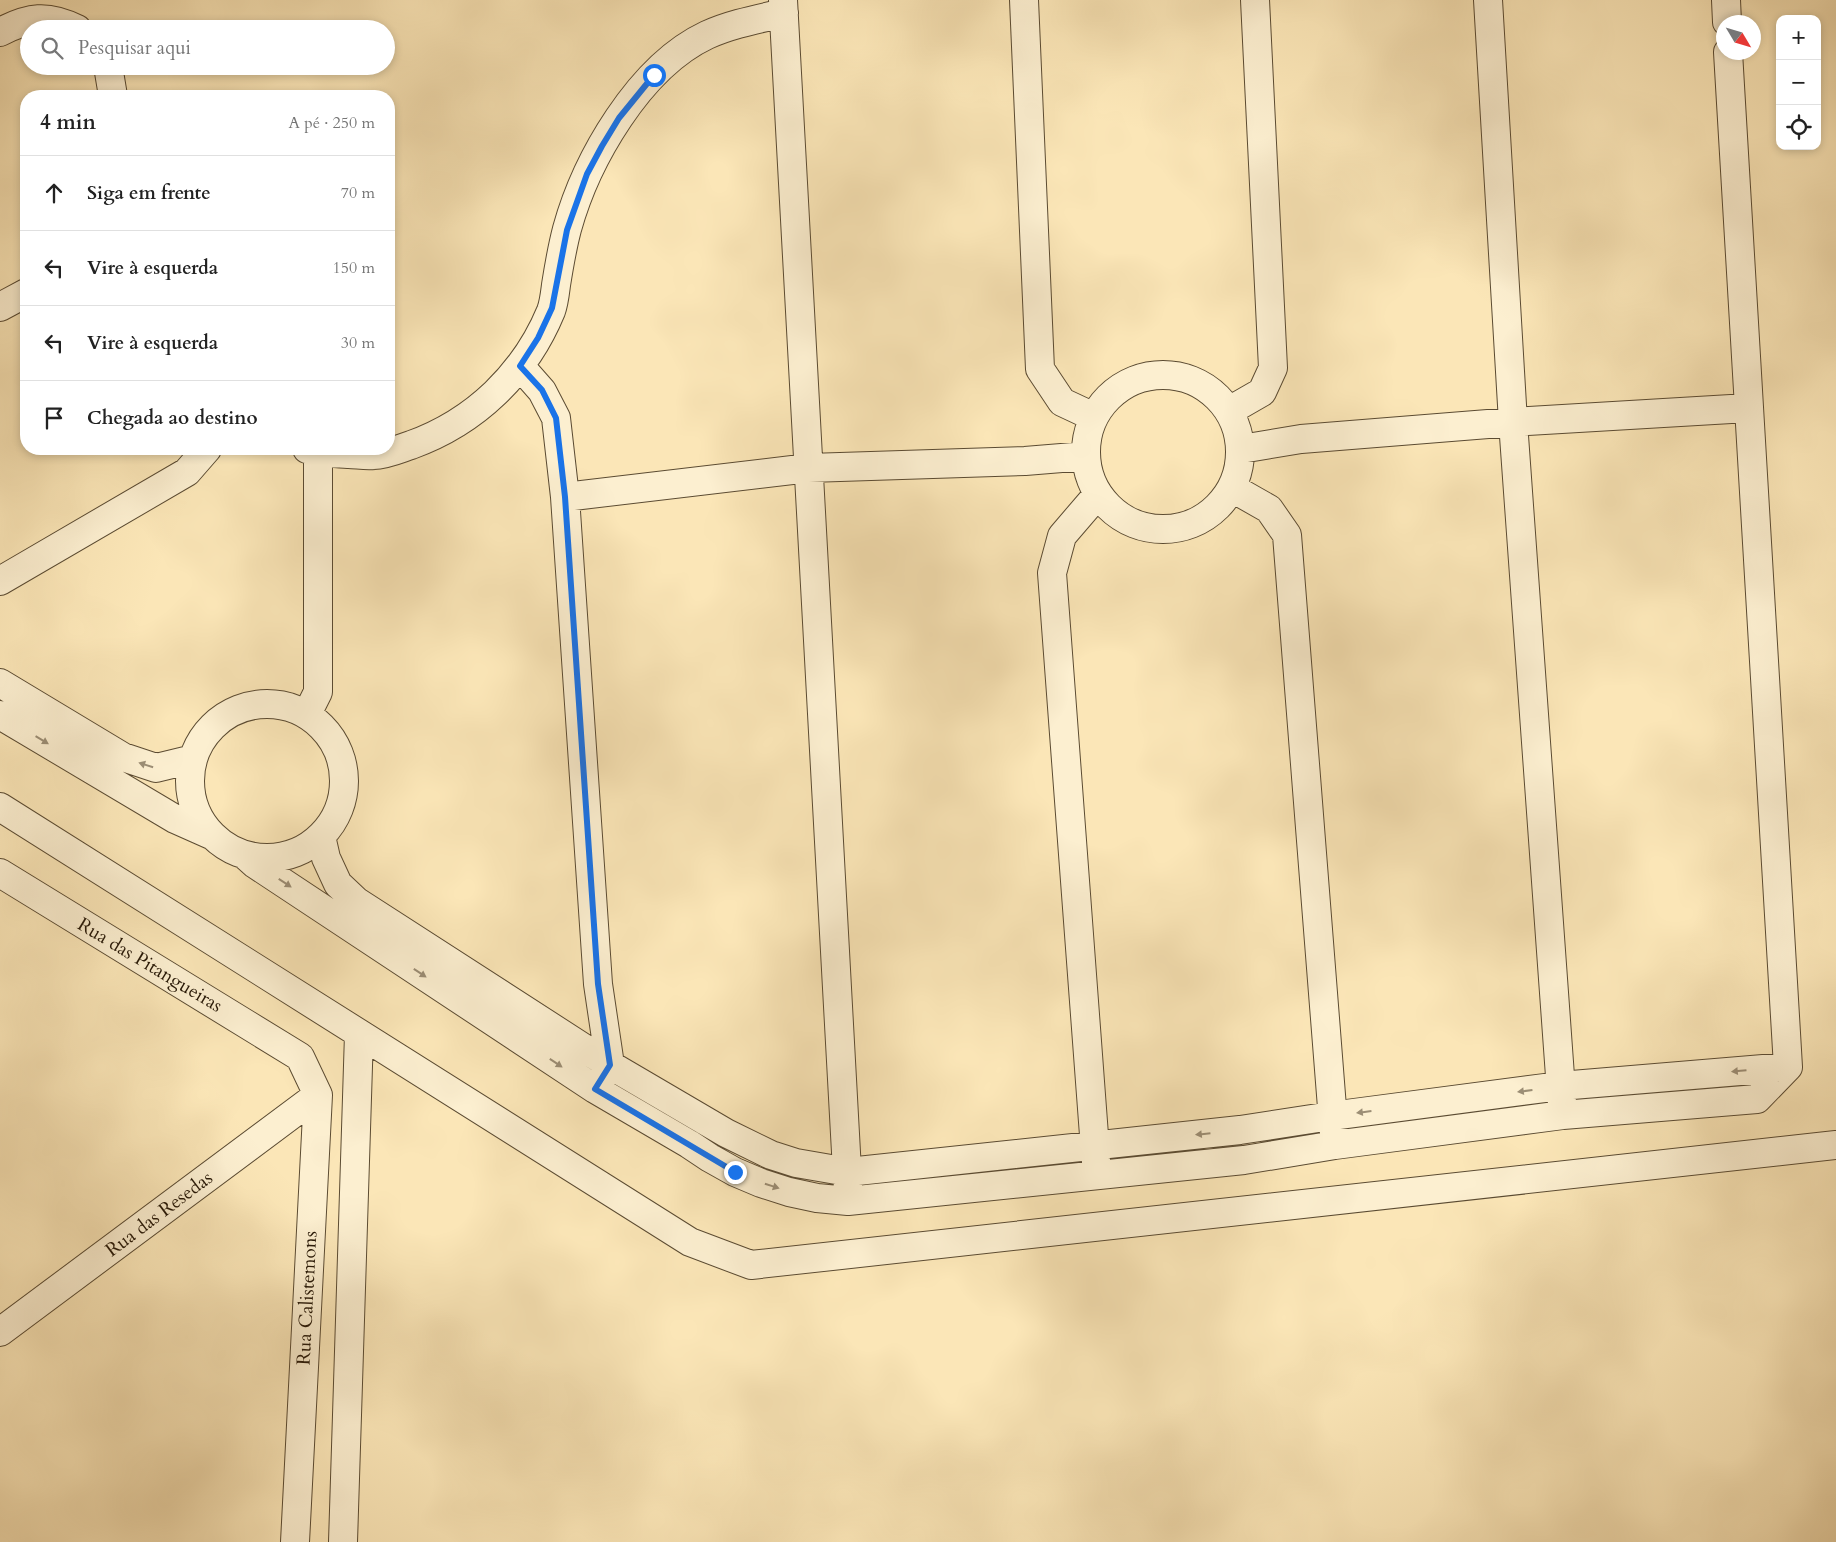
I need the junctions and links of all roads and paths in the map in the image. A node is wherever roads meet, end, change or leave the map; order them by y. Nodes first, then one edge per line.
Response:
1 (1024, 0) edge
2 (1255, 0) edge
3 (1488, 0) edge
4 (1726, 0) edge
5 (783, 7) edge
6 (1727, 15) edge
7 (29, 20) edge
8 (53, 20) edge
9 (20, 22) edge
10 (0, 32) edge
11 (1728, 60) edge
12 (110, 75) edge
13 (112, 90) edge
14 (20, 296) edge
15 (0, 307) edge
16 (520, 366) junction
17 (1748, 408) junction
18 (1229, 410) junction
19 (1094, 417) junction
20 (1513, 422) junction
21 (1241, 448) junction
22 (395, 449) edge
23 (202, 455) edge
24 (312, 455) edge
25 (1086, 456) junction
26 (809, 468) junction
27 (1232, 488) junction
28 (1098, 494) junction
29 (565, 497) junction
30 (0, 581) edge
31 (0, 683) edge
32 (307, 714) junction
33 (0, 715) edge
34 (193, 759) junction
35 (0, 807) edge
36 (211, 835) junction
37 (321, 836) junction
38 (245, 855) junction
39 (3, 880) edge
40 (359, 1034) junction
41 (300, 1057) joint
42 (610, 1065) junction
43 (1788, 1067) junction
44 (1560, 1086) junction
45 (595, 1089) junction
46 (318, 1095) junction
47 (1563, 1115) junction
48 (1331, 1116) junction
49 (1094, 1145) junction
50 (1335, 1145) junction
51 (1836, 1145) edge
52 (848, 1172) junction
53 (1097, 1174) junction
54 (848, 1201) junction
55 (0, 1332) edge
56 (295, 1542) edge
57 (342, 1542) edge

1 - 19 street
2 - 18 street
3 - 20 street
4 - 6 street
5 - 16 street
5 - 26 street
7 - 8 street
9 - 10 street
11 - 17 street
12 - 13 street
14 - 15 street
16 - 22 street
16 - 29 street
17 - 20 street
17 - 43 street
18 - 19 street
18 - 21 street
19 - 25 street
20 - 21 street
20 - 44 street
21 - 27 street
23 - 30 street
24 - 32 street
25 - 26 street
25 - 28 street
26 - 29 street
26 - 52 street
27 - 28 street
27 - 48 street
28 - 49 street
29 - 42 street
34 -> 31 street
32 - 34 street
32 - 37 street
33 -> 36 street
34 - 36 street
35 - 40 street
36 - 38 street
37 - 38 street
37 - 42 street
38 -> 45 street
39 - 41 street, Rua das Pitangueiras
40 - 51 street
40 - 57 street
41 - 46 street, Rua Calistemons
42 - 45 street
42 - 52 street
43 -> 44 street
43 - 47 street
44 - 47 street
44 -> 48 street
45 -> 54 street
46 - 55 street, Rua das Resedas
46 - 56 street, Rua Calistemons
47 - 50 street
48 -> 49 street
48 - 50 street
49 - 52 street
49 - 53 street
50 - 53 street
52 - 54 street
53 - 54 street

